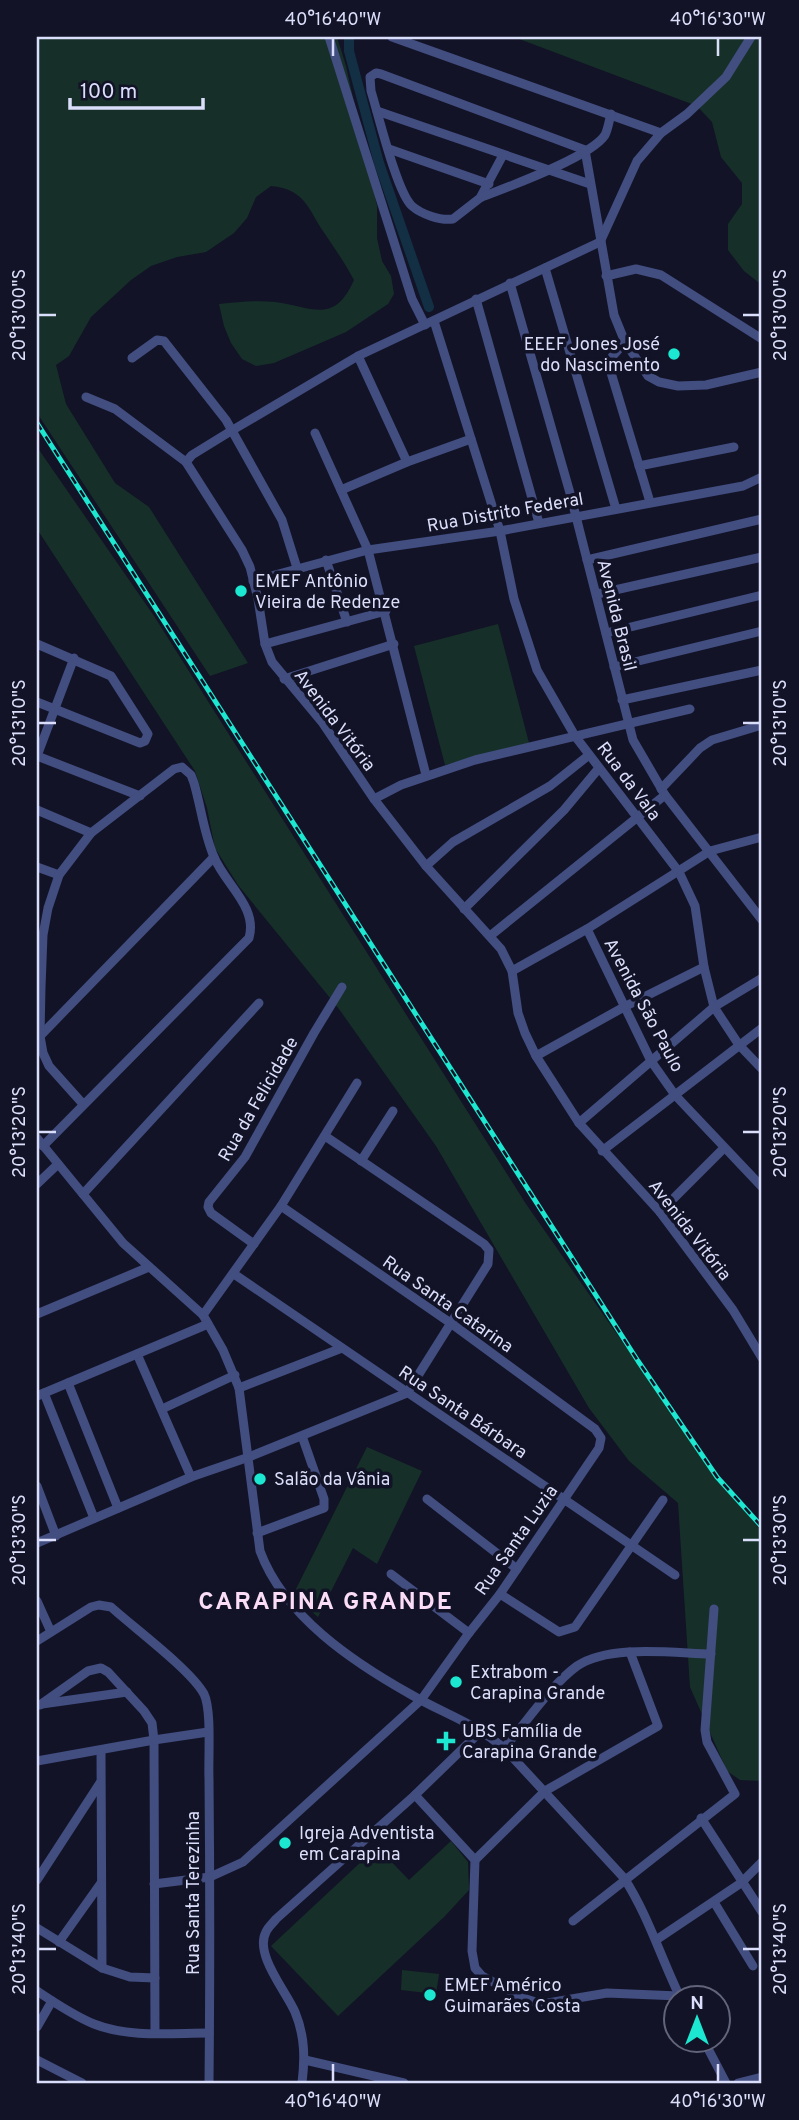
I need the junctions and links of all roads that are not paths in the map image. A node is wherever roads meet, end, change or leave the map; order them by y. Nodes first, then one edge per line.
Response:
1 (329, 37) edge
2 (392, 37) edge
3 (751, 37) edge
4 (377, 111) junction
5 (611, 114) junction
6 (661, 133) junction
7 (389, 149) junction
8 (585, 150) junction
9 (503, 155) junction
10 (549, 171) junction
11 (489, 184) junction
12 (590, 184) junction
13 (480, 198) junction
14 (600, 242) junction
15 (545, 268) junction
16 (606, 276) junction
17 (510, 283) junction
18 (476, 299) junction
19 (434, 321) junction
20 (425, 325) junction
21 (762, 339) edge
22 (625, 342) junction
23 (358, 356) junction
24 (132, 358) dead end
25 (762, 372) edge
26 (86, 397) dead end
27 (231, 431) junction
28 (315, 433) dead end
29 (471, 439) junction
30 (734, 447) dead end
31 (186, 462) junction
32 (407, 462) junction
33 (639, 466) junction
34 (762, 477) edge
35 (341, 490) junction
36 (650, 502) junction
37 (616, 509) junction
38 (576, 517) junction
39 (762, 519) edge
40 (539, 523) junction
41 (500, 531) junction
42 (369, 550) junction
43 (762, 557) edge
44 (326, 560) junction
45 (587, 560) junction
46 (297, 568) junction
47 (253, 581) junction
48 (597, 594) junction
49 (762, 595) edge
50 (386, 611) junction
51 (347, 622) junction
52 (762, 632) edge
53 (606, 633) junction
54 (37, 644) edge
55 (265, 644) junction
56 (394, 644) junction
57 (74, 658) junction
58 (614, 667) junction
59 (762, 670) edge
60 (284, 679) junction
61 (622, 700) junction
62 (37, 702) edge
63 (54, 708) junction
64 (690, 709) dead end
65 (627, 724) junction
66 (762, 725) edge
67 (575, 736) junction
68 (589, 755) junction
69 (37, 756) edge
70 (599, 768) junction
71 (426, 775) junction
72 (663, 792) junction
73 (140, 796) junction
74 (374, 799) junction
75 (37, 810) edge
76 (637, 817) junction
77 (91, 833) junction
78 (762, 837) edge
79 (710, 851) junction
80 (214, 857) junction
81 (426, 866) junction
82 (37, 867) edge
83 (679, 872) junction
84 (59, 875) junction
85 (464, 909) junction
86 (762, 920) edge
87 (587, 929) junction
88 (40, 934) edge
89 (490, 936) junction
90 (704, 967) junction
91 (512, 971) junction
92 (762, 978) edge
93 (342, 987) dead end
94 (259, 1003) dead end
95 (624, 1007) junction
96 (715, 1007) junction
97 (762, 1028) edge
98 (40, 1036) junction
99 (739, 1045) junction
100 (536, 1056) junction
101 (652, 1061) junction
102 (762, 1069) edge
103 (357, 1083) dead end
104 (676, 1095) junction
105 (83, 1104) junction
106 (393, 1111) dead end
107 (579, 1123) junction
108 (325, 1136) junction
109 (40, 1142) edge
110 (724, 1148) junction
111 (602, 1151) junction
112 (361, 1161) junction
113 (58, 1164) junction
114 (37, 1184) edge
115 (762, 1186) edge
116 (83, 1194) junction
117 (281, 1206) junction
118 (660, 1212) junction
119 (254, 1244) junction
120 (149, 1267) junction
121 (234, 1274) junction
122 (37, 1314) edge
123 (205, 1320) junction
124 (452, 1324) junction
125 (342, 1348) junction
126 (137, 1354) junction
127 (762, 1358) edge
128 (235, 1375) junction
129 (68, 1383) junction
130 (239, 1388) junction
131 (407, 1393) junction
132 (40, 1394) edge
133 (162, 1409) junction
134 (595, 1429) joint
135 (302, 1436) junction
136 (248, 1457) junction
137 (191, 1477) junction
138 (37, 1486) edge
139 (427, 1499) dead end
140 (564, 1499) junction
141 (663, 1500) dead end
142 (118, 1508) junction
143 (94, 1518) junction
144 (257, 1533) junction
145 (56, 1536) junction
146 (37, 1543) edge
147 (631, 1545) junction
148 (517, 1569) junction
149 (391, 1574) dead end
150 (675, 1574) dead end
151 (500, 1594) junction
152 (37, 1601) edge
153 (714, 1609) dead end
154 (51, 1632) junction
155 (469, 1633) junction
156 (37, 1641) edge
157 (629, 1653) junction
158 (711, 1654) junction
159 (127, 1692) junction
160 (421, 1700) junction
161 (38, 1705) edge
162 (482, 1730) junction
163 (208, 1732) junction
164 (154, 1740) junction
165 (504, 1748) junction
166 (101, 1751) junction
167 (40, 1761) edge
168 (37, 1772) edge
169 (101, 1782) junction
170 (545, 1791) junction
171 (415, 1795) junction
172 (701, 1818) junction
173 (475, 1860) junction
174 (762, 1862) edge
175 (210, 1877) junction
176 (624, 1878) junction
177 (37, 1880) edge
178 (101, 1883) junction
179 (741, 1883) junction
180 (154, 1884) junction
181 (714, 1902) junction
182 (762, 1912) edge
183 (573, 1920) dead end
184 (37, 1928) edge
185 (656, 1940) junction
186 (59, 1942) junction
187 (752, 1966) dead end
188 (102, 1968) junction
189 (155, 1978) junction
190 (673, 1983) edge
191 (37, 1991) edge
192 (662, 1996) edge
193 (52, 2001) junction
194 (37, 2027) edge
195 (155, 2033) junction
196 (209, 2033) junction
197 (711, 2054) edge
198 (37, 2060) edge
199 (305, 2060) junction
200 (762, 2077) edge
201 (363, 2079) edge
202 (80, 2083) edge
203 (209, 2083) edge
204 (302, 2083) edge
205 (404, 2083) edge
206 (726, 2083) edge
207 (738, 2083) edge

1 - 20 street
2 - 5 street
3 - 6 street
4 - 7 street
4 - 8 street
4 - 9 street
5 - 6 street
5 - 8 street
6 - 14 street
7 - 11 street
7 - 13 street
8 - 10 street
8 - 12 street
9 - 10 street
9 - 11 street
10 - 12 street
10 - 13 street
11 - 13 street
12 - 14 street
14 - 15 street
14 - 16 street
15 - 17 street
15 - 37 street
16 - 21 street
16 - 22 street
17 - 18 street
17 - 38 street, Avenida Brasil
18 - 19 street
18 - 40 street
19 - 20 street
19 - 29 street, Rua da Vala
20 - 23 street
22 - 25 street
22 - 33 street
23 - 27 street
23 - 32 street
24 - 27 street
26 - 31 street
27 - 31 street
27 - 46 street
28 - 35 street
29 - 32 street
29 - 41 street, Rua da Vala
30 - 33 street
31 - 47 street, Avenida Vitória
32 - 35 street
33 - 36 street
34 - 36 street, Rua Distrito Federal
35 - 42 street
36 - 37 street, Rua Distrito Federal
37 - 38 street, Rua Distrito Federal
38 - 40 street, Rua Distrito Federal
38 - 45 street, Avenida Brasil
39 - 45 street
40 - 41 street, Rua Distrito Federal
41 - 42 street, Rua Distrito Federal
41 - 67 street, Rua da Vala
42 - 44 street, Rua Distrito Federal
42 - 50 street
43 - 48 street
44 - 46 street, Rua Distrito Federal
44 - 51 street
45 - 48 street, Avenida Brasil
46 - 47 street, Rua Distrito Federal
47 - 55 street, Avenida Vitória
48 - 53 street, Avenida Brasil
49 - 53 street
50 - 51 street
50 - 56 street
51 - 55 street
52 - 58 street
53 - 58 street, Avenida Brasil
54 - 57 street
55 - 60 street, Avenida Vitória
56 - 60 street
56 - 71 street
57 - 63 street
57 - 63 street
58 - 61 street, Avenida Brasil
59 - 61 street
60 - 74 street, Avenida Vitória
61 - 65 street, Avenida Brasil
62 - 63 street
63 - 69 street
64 - 65 street
65 - 67 street
65 - 72 street, Avenida Brasil
66 - 72 street
67 - 68 street, Rua da Vala
67 - 71 street
68 - 70 street, Rua da Vala
68 - 81 street
69 - 73 street
70 - 76 street, Rua da Vala
70 - 85 street
71 - 74 street
72 - 76 street
72 - 79 street, Avenida Brasil
73 - 77 street
73 - 80 street
74 - 81 street, Avenida Vitória
75 - 77 street
76 - 83 street, Rua da Vala
76 - 89 street
77 - 84 street
78 - 79 street
79 - 83 street
79 - 86 street, Avenida Brasil
80 - 98 street
80 - 105 street
81 - 85 street, Avenida Vitória
82 - 84 street
83 - 87 street
83 - 90 street, Rua da Vala
84 - 88 street
85 - 89 street, Avenida Vitória
87 - 91 street
87 - 95 street, Avenida São Paulo
88 - 98 street
89 - 91 street, Avenida Vitória
90 - 95 street
90 - 96 street, Rua da Vala
91 - 100 street, Avenida Vitória
92 - 96 street
93 - 119 street, Rua da Felicidade
94 - 116 street
95 - 100 street
95 - 101 street, Avenida São Paulo
96 - 99 street, Rua da Vala
96 - 101 street
97 - 99 street
98 - 105 street
99 - 102 street, Rua da Vala
99 - 104 street
100 - 107 street, Avenida Vitória
101 - 104 street, Avenida São Paulo
101 - 107 street
103 - 108 street
104 - 110 street, Avenida São Paulo
104 - 111 street
105 - 109 street
106 - 112 street
107 - 111 street, Avenida Vitória
108 - 112 street
108 - 117 street
109 - 113 street
110 - 115 street, Avenida São Paulo
110 - 118 street
111 - 118 street, Avenida Vitória
112 - 124 street
113 - 114 street
113 - 116 street
116 - 120 street
117 - 119 street
117 - 124 street, Rua Santa Catarina
118 - 127 street, Avenida Vitória
119 - 121 street
120 - 122 street
120 - 123 street
121 - 123 street
121 - 125 street, Rua Santa Bárbara
123 - 126 street
123 - 128 street
124 - 131 street
124 - 134 street, Rua Santa Catarina
125 - 130 street
125 - 131 street, Rua Santa Bárbara
126 - 129 street
126 - 133 street
128 - 130 street
128 - 133 street
129 - 132 street
129 - 142 street
130 - 136 street
131 - 135 street
131 - 140 street, Rua Santa Bárbara
132 - 143 street
133 - 137 street
134 - 140 street, Rua Santa Luzia
135 - 136 street
135 - 144 street
136 - 137 street
136 - 144 street
137 - 142 street
138 - 145 street
139 - 148 street
140 - 147 street, Rua Santa Bárbara
140 - 148 street, Rua Santa Luzia
141 - 147 street
142 - 143 street
143 - 145 street
144 - 160 street
145 - 146 street
147 - 150 street, Rua Santa Bárbara
147 - 151 street
148 - 151 street, Rua Santa Luzia
149 - 155 street
151 - 155 street, Rua Santa Luzia
152 - 154 street
153 - 158 street
154 - 156 street
154 - 163 street, Rua Santa Terezinha
155 - 160 street, Rua Santa Luzia
157 - 158 street
157 - 165 street
157 - 170 street
158 - 172 street
159 - 161 street
159 - 161 street
159 - 164 street
160 - 162 street
160 - 175 street, Rua Santa Luzia
162 - 165 street
162 - 171 street
163 - 164 street
163 - 175 street, Rua Santa Terezinha
164 - 166 street
164 - 180 street
165 - 170 street
166 - 167 street
166 - 169 street
167 - 168 street
169 - 177 street
169 - 178 street
170 - 173 street
170 - 176 street
171 - 173 street
171 - 199 street
172 - 176 street
172 - 179 street
173 - 192 street
174 - 179 street
175 - 180 street, Rua Santa Luzia
175 - 196 street, Rua Santa Terezinha
176 - 183 street
176 - 185 street
178 - 186 street
178 - 188 street
179 - 181 street
179 - 182 street
180 - 189 street
181 - 185 street
181 - 187 street
184 - 186 street
185 - 190 street
186 - 188 street
188 - 189 street
189 - 195 street
191 - 193 street
193 - 194 street
193 - 195 street
195 - 196 street
196 - 203 street, Rua Santa Terezinha
197 - 206 street
198 - 202 street
199 - 201 street
199 - 204 street
200 - 207 street
201 - 205 street

